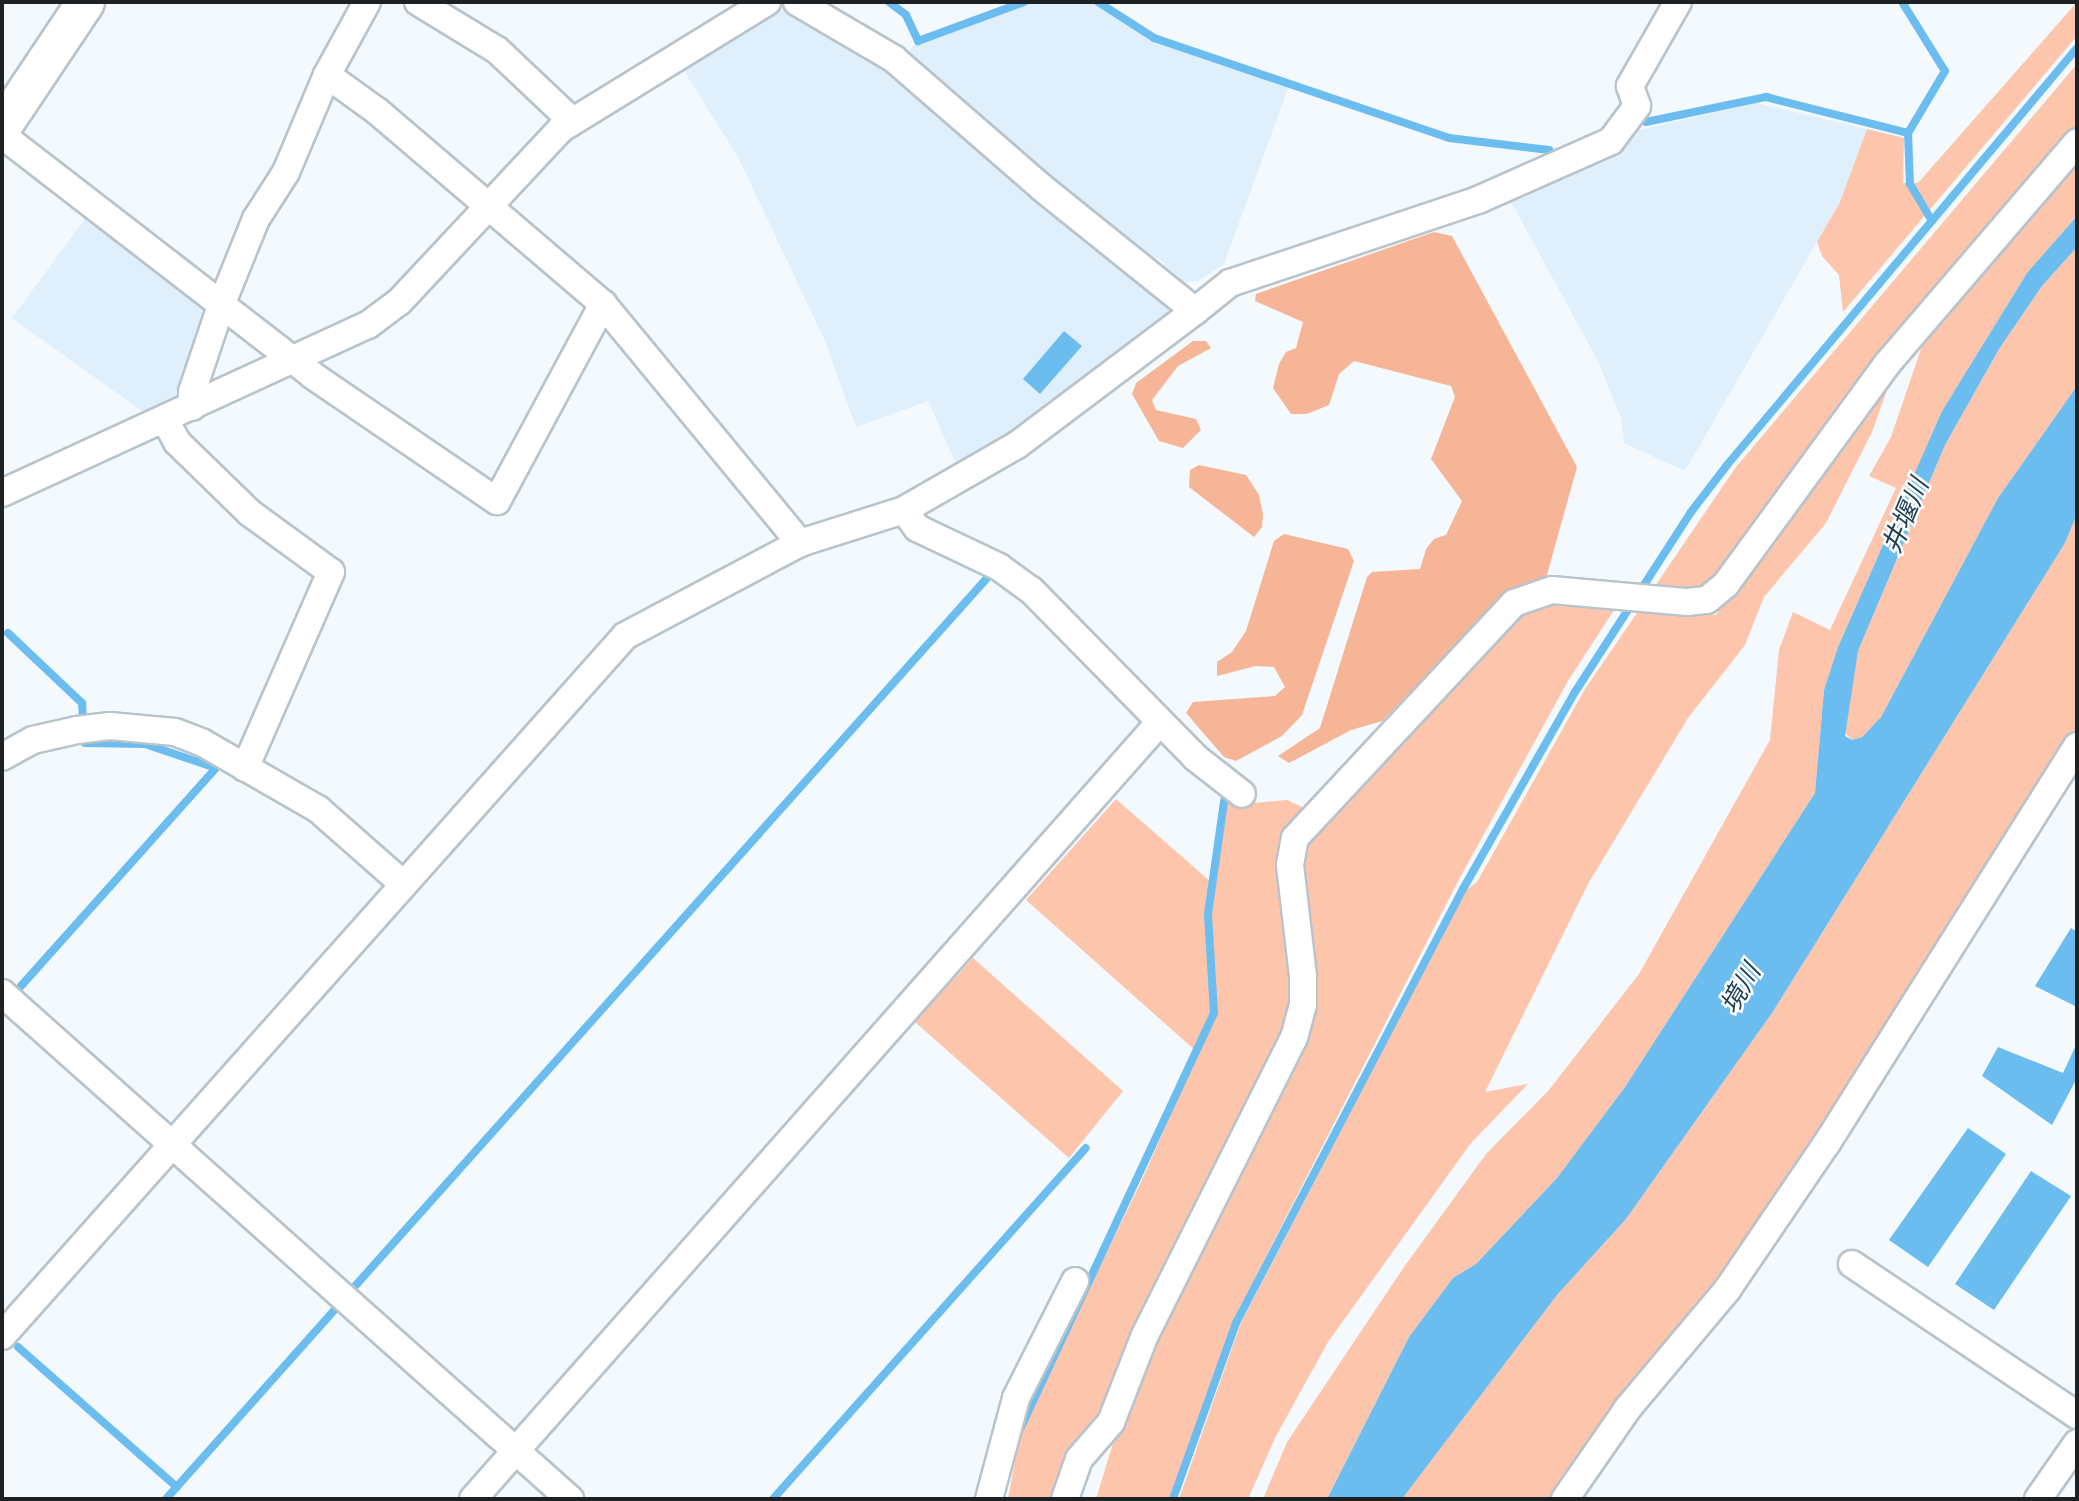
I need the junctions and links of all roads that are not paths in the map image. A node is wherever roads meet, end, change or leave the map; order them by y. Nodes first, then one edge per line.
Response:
1 (85, 2) edge
2 (367, 2) edge
3 (418, 2) edge
4 (767, 2) edge
5 (797, 2) edge
6 (1678, 2) edge
7 (734, 9) edge
8 (327, 75) junction
9 (572, 121) junction
10 (2, 126) edge
11 (2, 135) edge
12 (2077, 142) edge
13 (490, 204) junction
14 (222, 303) junction
15 (603, 304) junction
16 (1195, 311) junction
17 (296, 360) junction
18 (192, 407) junction
19 (165, 420) junction
20 (2, 493) edge
21 (905, 510) junction
22 (800, 543) junction
23 (1160, 722) junction
24 (2077, 746) edge
25 (2, 757) edge
26 (245, 768) junction
27 (1242, 794) dead end
28 (403, 884) junction
29 (2, 993) edge
30 (174, 1146) junction
31 (1852, 1264) dead end
32 (1075, 1281) dead end
33 (2, 1336) edge
34 (2077, 1415) edge
35 (2077, 1443) edge
36 (516, 1451) junction
37 (473, 1499) edge
38 (570, 1499) edge
39 (989, 1499) edge
40 (1065, 1499) edge
41 (1565, 1499) edge
42 (2038, 1499) edge

1 - 10 main road
2 - 8 street
3 - 9 street
4 - 7 street
5 - 16 street
6 - 16 street
7 - 9 street
8 - 13 street
8 - 14 street
9 - 13 street
11 - 14 street
12 - 40 street
13 - 15 street
13 - 17 street
14 - 17 street
14 - 18 street
15 - 17 street
15 - 22 street
16 - 21 street
17 - 18 street
18 - 19 street
19 - 20 street
19 - 26 street
21 - 22 street
21 - 23 street
22 - 28 street
23 - 27 street
23 - 36 street
24 - 41 street
25 - 26 street
26 - 28 street
28 - 30 street
29 - 30 street
30 - 33 street
30 - 36 street
31 - 34 street
32 - 39 street
35 - 42 street
36 - 37 street
36 - 38 street

